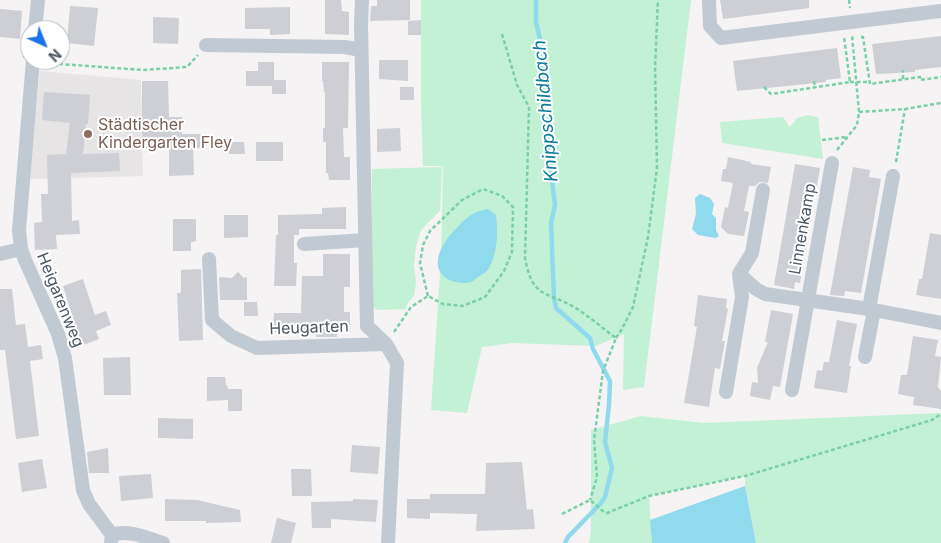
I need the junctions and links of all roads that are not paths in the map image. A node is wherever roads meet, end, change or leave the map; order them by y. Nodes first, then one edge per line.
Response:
1 (38, 0) edge
2 (362, 0) edge
3 (709, 0) edge
4 (941, 11) edge
5 (36, 20) edge
6 (206, 45) road end
7 (361, 50) junction
8 (31, 70) edge
9 (832, 163) road end
10 (893, 176) road end
11 (764, 190) dead end
12 (365, 240) junction
13 (304, 244) dead end
14 (21, 249) junction
15 (1, 251) edge
16 (209, 259) dead end
17 (739, 274) junction
18 (809, 300) junction
19 (872, 309) junction
20 (941, 323) edge
21 (386, 344) junction
22 (865, 357) dead end
23 (792, 390) dead end
24 (726, 392) dead end
25 (112, 539) edge
26 (163, 543) edge
27 (388, 543) edge

1 - 5 street
2 - 7 street, Heugarten
3 - 4 street
6 - 7 street
7 - 12 street, Heugarten
8 - 14 street, Heigarenweg
9 - 18 street, Linnenkamp
10 - 19 street
11 - 17 street
12 - 13 street
12 - 21 street, Heugarten
14 - 15 street
14 - 25 street, Heigarenweg
16 - 21 street, Heugarten
17 - 18 street, Linnenkamp
17 - 24 street
18 - 19 street, Linnenkamp
18 - 23 street, Linnenkamp
19 - 20 street, Linnenkamp
19 - 22 street
21 - 27 street, Heugarten
25 - 26 street

